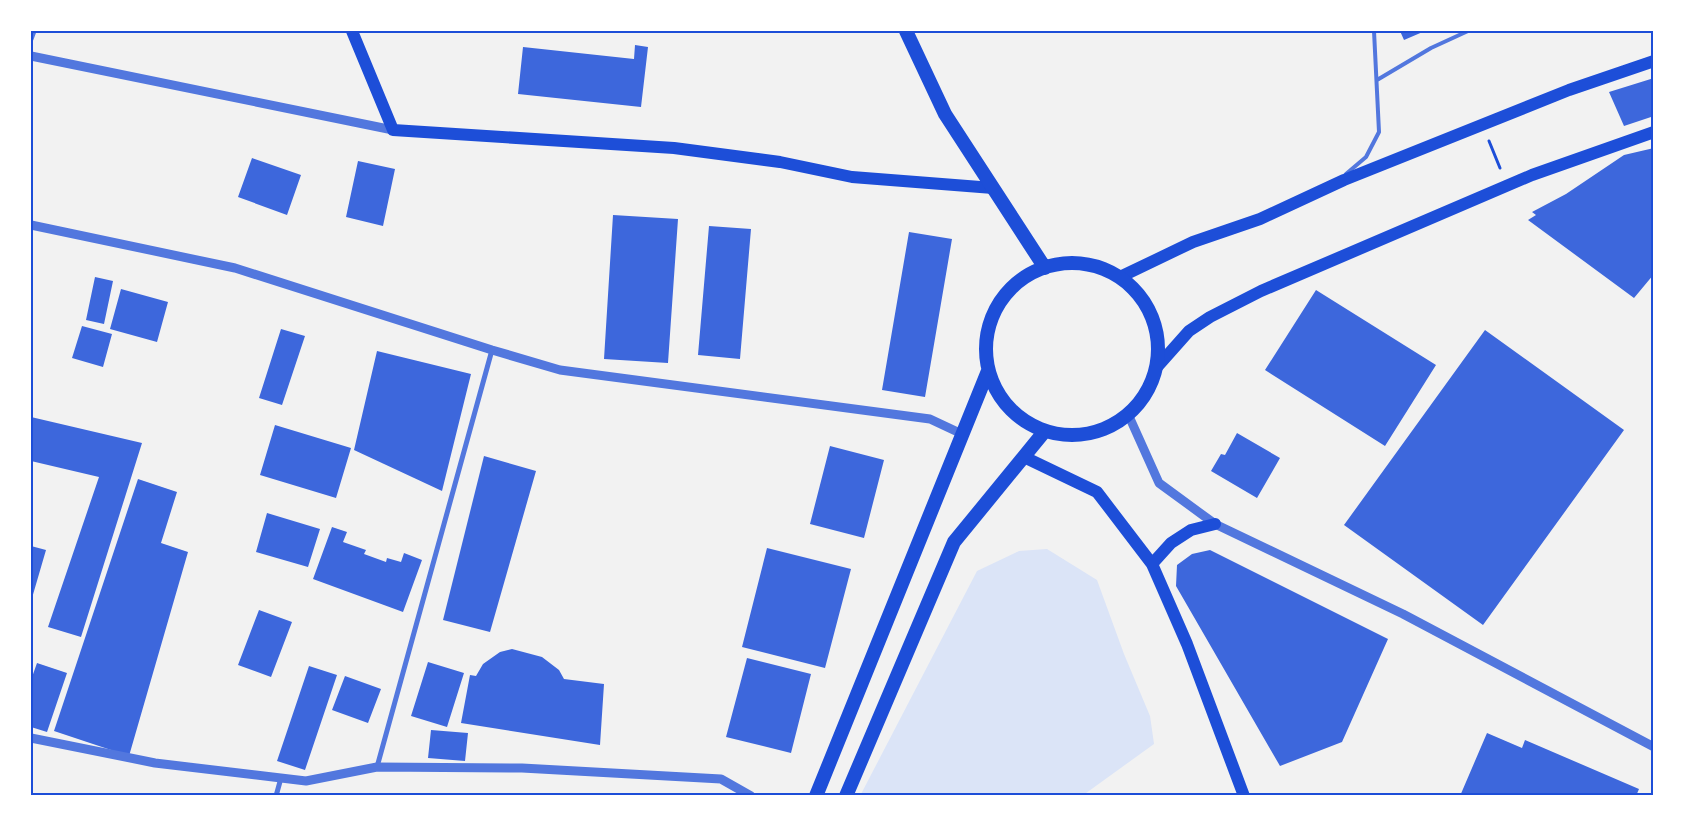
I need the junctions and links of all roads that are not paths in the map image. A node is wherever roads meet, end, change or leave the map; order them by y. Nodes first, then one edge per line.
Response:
1 (34, 31) edge
2 (352, 31) edge
3 (906, 31) edge
4 (1374, 31) edge
5 (1468, 31) edge
6 (31, 39) edge
7 (31, 56) edge
8 (1654, 61) edge
9 (1377, 80) junction
10 (393, 130) junction
11 (1654, 132) edge
12 (1333, 185) junction
13 (993, 188) junction
14 (31, 225) edge
15 (1045, 268) junction
16 (1120, 277) junction
17 (492, 350) junction
18 (1156, 366) junction
19 (988, 371) junction
20 (1128, 414) junction
21 (1044, 432) junction
22 (962, 434) junction
23 (1024, 457) junction
24 (1215, 524) junction
25 (1152, 564) junction
26 (32, 741) edge
27 (1654, 747) edge
28 (377, 767) junction
29 (281, 778) junction
30 (276, 796) edge
31 (751, 796) edge
32 (816, 796) edge
33 (846, 796) edge
34 (1244, 796) edge

1 - 6 street
2 - 10 main road
3 - 13 highway
4 - 9 lane
5 - 9 lane
7 - 10 street
8 - 12 main road
9 - 12 lane
10 - 13 main road
11 - 18 main road
12 - 16 main road
13 - 15 highway
14 - 17 street
15 - 16 highway
15 - 19 highway
16 - 18 highway
17 - 22 street
17 - 28 street
18 - 20 highway
19 - 21 highway
19 - 22 highway
20 - 21 highway
20 - 24 street
21 - 23 highway
22 - 32 highway
23 - 25 main road
23 - 33 highway
24 - 25 main road
24 - 27 street
25 - 34 main road
26 - 29 street
28 - 29 street
28 - 31 street
29 - 30 street

